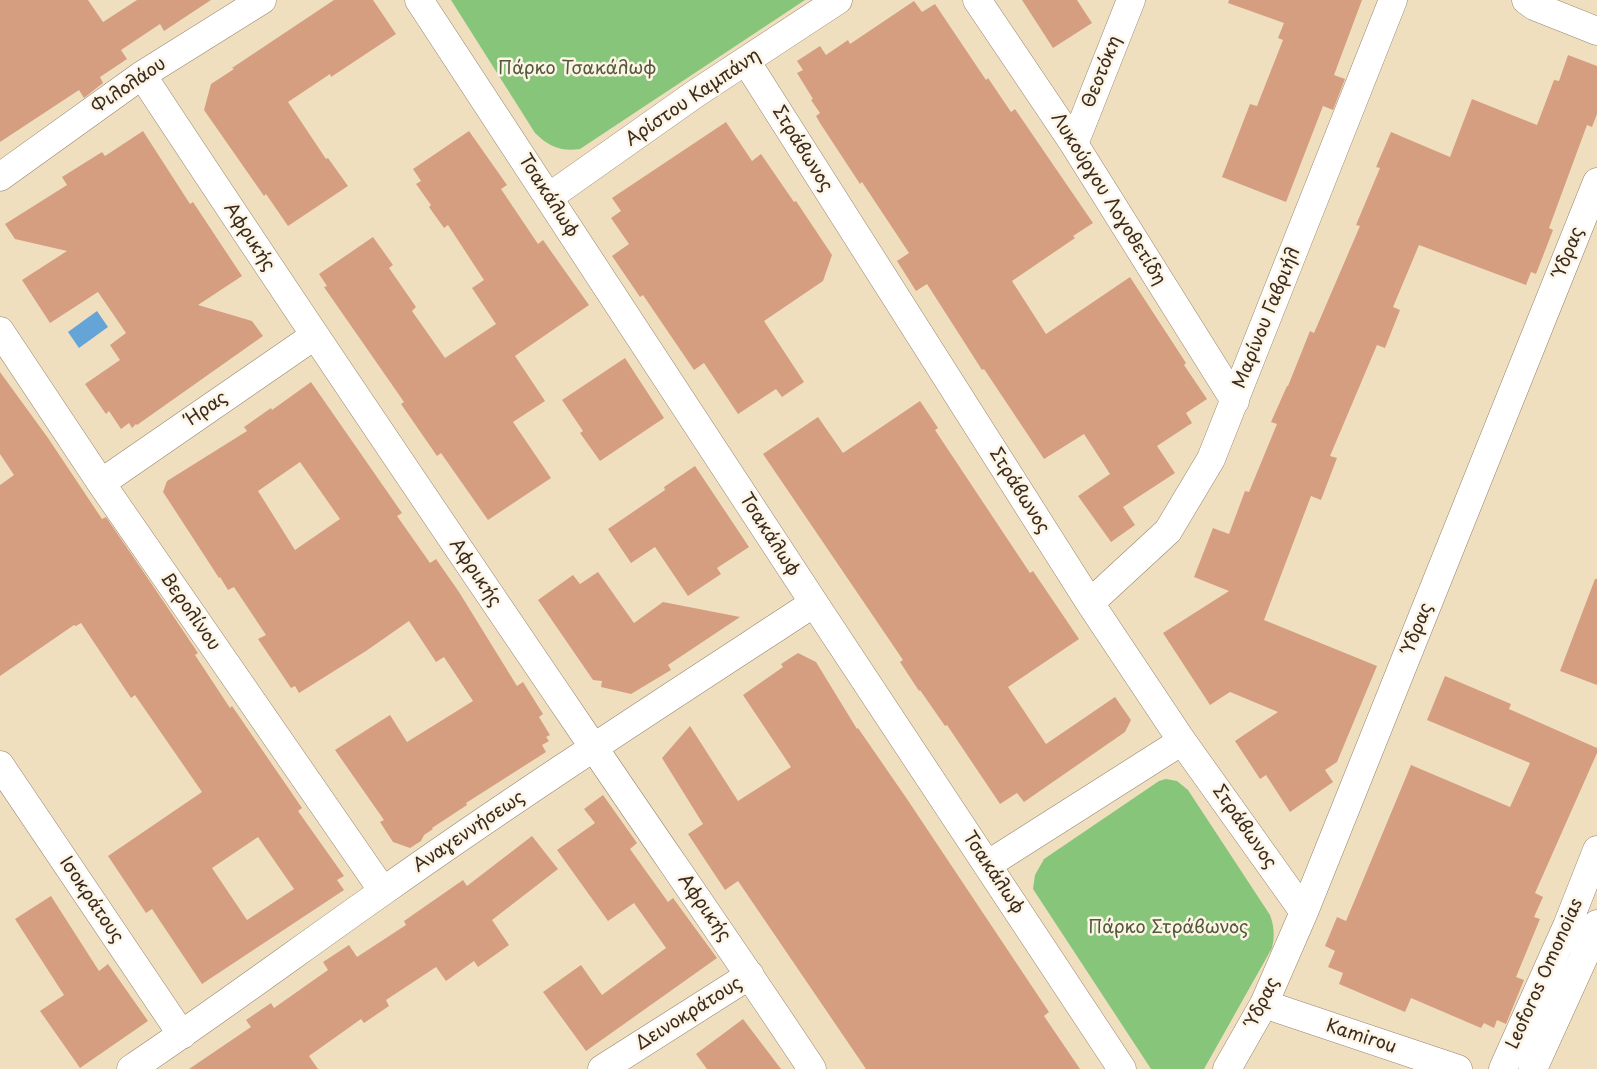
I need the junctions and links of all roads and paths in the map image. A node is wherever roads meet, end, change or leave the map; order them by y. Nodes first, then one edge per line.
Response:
1 (262, 0) edge
2 (419, 0) edge
3 (838, 0) edge
4 (977, 0) edge
5 (1131, 0) edge
6 (1393, 0) edge
7 (1526, 0) edge
8 (1597, 31) edge
9 (746, 62) junction
10 (142, 75) junction
11 (1074, 144) junction
12 (0, 178) edge
13 (1594, 196) edge
14 (549, 197) junction
15 (0, 332) edge
16 (314, 336) junction
17 (1235, 401) junction
18 (101, 483) junction
19 (814, 603) junction
20 (1090, 603) junction
21 (1182, 741) junction
22 (593, 747) junction
23 (0, 765) edge
24 (1597, 850) edge
25 (987, 865) junction
26 (383, 891) junction
27 (1304, 912) junction
28 (1597, 924) edge
29 (750, 975) junction
30 (1264, 1004) junction
31 (182, 1035) junction
32 (131, 1069) edge
33 (602, 1069) edge
34 (812, 1069) edge
35 (1122, 1069) edge
36 (1227, 1069) edge
37 (1458, 1069) edge
38 (1503, 1069) edge
39 (1533, 1069) edge

1 - 10 street, Φιλολάου
2 - 14 street, Τσακάλωφ
3 - 9 street, Αρίστου Καμπάνη
4 - 11 street, Λυκούργου Λογοθετίδη
5 - 11 street, Θεοτόκη
6 - 17 street, Μαρίνου Γαβριήλ
7 - 8 street
9 - 14 street, Αρίστου Καμπάνη
9 - 20 street, Στράβωνος
10 - 12 street, Φιλολάου
10 - 16 street, Αφρικής
11 - 17 street, Λυκούργου Λογοθετίδη
13 - 27 street, Ύδρας
14 - 19 street, Τσακάλωφ
15 - 18 street, Βερολίνου
16 - 18 street, Ήρας
16 - 22 street, Αφρικής
17 - 20 street, Μαρίνου Γαβριήλ
18 - 26 street, Βερολίνου
19 - 22 street, Αναγεννήσεως
19 - 25 street, Τσακάλωφ
20 - 21 street, Στράβωνος
21 - 25 street
21 - 27 street, Στράβωνος
22 - 26 street, Αναγεννήσεως
22 - 29 street, Αφρικής
23 - 31 street, Ισοκράτους
24 - 38 street, Leoforos Omonoias
25 - 35 street, Τσακάλωφ
26 - 31 street, Αναγεννήσεως
27 - 30 street, Ύδρας
28 - 39 street, Leoforos Omonoias
29 - 33 street, Δεινοκράτους
29 - 34 street, Αφρικής
30 - 36 street, Ύδρας
30 - 37 street, Kamirou
31 - 32 street, Αναγεννήσεως

